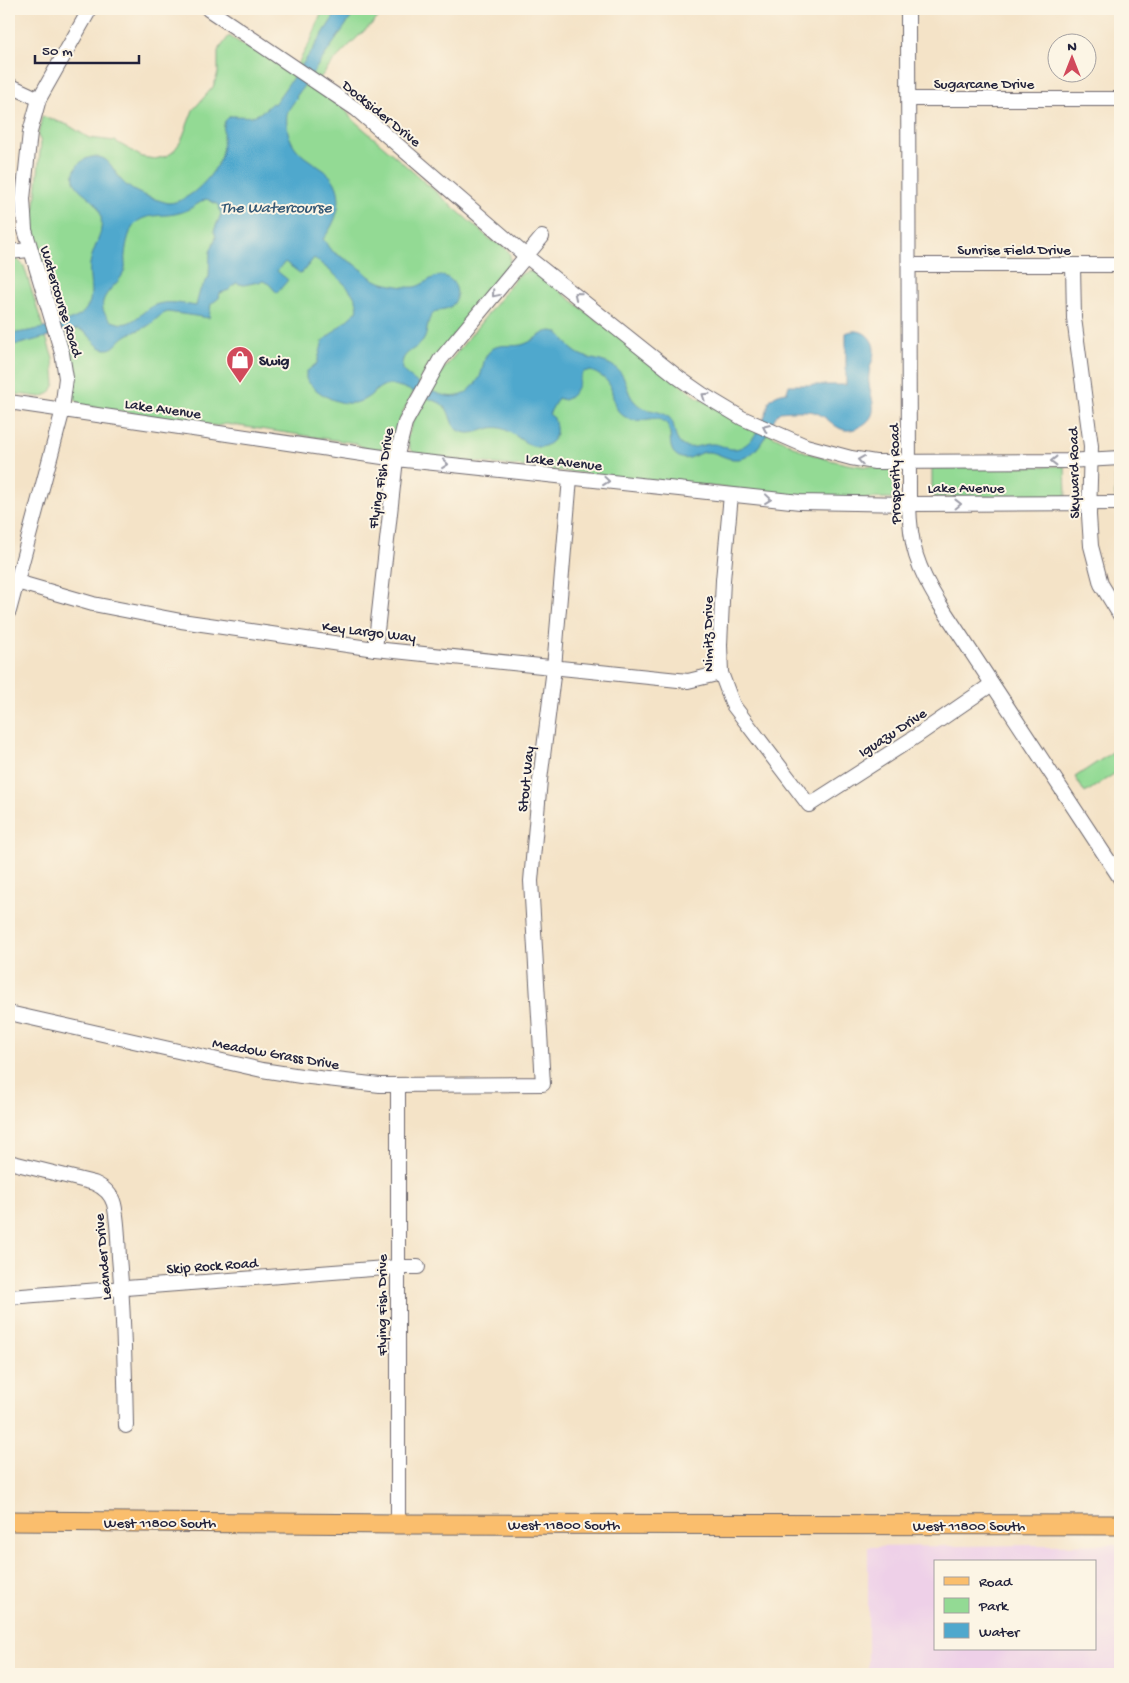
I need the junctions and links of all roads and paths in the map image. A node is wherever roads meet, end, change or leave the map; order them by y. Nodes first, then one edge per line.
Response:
1 (90, 9) edge
2 (208, 9) edge
3 (908, 9) edge
4 (9, 85) edge
5 (39, 99) junction
6 (909, 99) junction
7 (1120, 99) edge
8 (542, 237) dead end
9 (29, 250) junction
10 (9, 252) edge
11 (526, 256) junction
12 (909, 265) junction
13 (1073, 265) junction
14 (1120, 265) edge
15 (9, 402) edge
16 (62, 410) junction
17 (1120, 458) edge
18 (396, 459) junction
19 (1091, 460) junction
20 (909, 461) junction
21 (570, 478) junction
22 (731, 495) junction
23 (1090, 502) junction
24 (1120, 503) edge
25 (909, 504) junction
26 (17, 582) junction
27 (9, 611) edge
28 (1120, 615) edge
29 (375, 649) junction
30 (554, 668) junction
31 (721, 673) junction
32 (992, 684) junction
33 (809, 806) joint
34 (1120, 878) edge
35 (9, 1013) edge
36 (543, 1084) joint
37 (398, 1085) junction
38 (9, 1162) edge
39 (398, 1267) junction
40 (418, 1267) dead end
41 (121, 1288) junction
42 (9, 1297) edge
43 (126, 1426) dead end
44 (9, 1521) edge
45 (398, 1524) junction
46 (1120, 1525) edge

1 - 5 street, Watercourse Road
2 - 11 street, Docksider Drive
3 - 6 street, Prosperity Road
4 - 5 street
5 - 9 street, Watercourse Road
6 - 7 street, Sugarcane Drive
6 - 12 street, Prosperity Road
8 - 11 street, Flying Fish Drive
9 - 10 street
9 - 16 street, Watercourse Road
11 -> 18 street, Flying Fish Drive
20 -> 11 street, Lake Avenue
12 - 13 street, Sunrise Field Drive
12 - 20 street, Prosperity Road
13 - 14 street, Sunrise Field Drive
13 - 19 street, Skyward Road
15 - 16 street, Lake Avenue
16 - 18 street, Lake Avenue
16 - 26 street, Watercourse Road
17 - 19 street, Lake Avenue
18 -> 21 street, Lake Avenue
18 - 29 street, Flying Fish Drive
19 -> 20 street, Lake Avenue
19 - 23 street, Skyward Road
20 - 25 street, Prosperity Road
21 -> 22 street, Lake Avenue
21 - 30 street, Stout Way
22 -> 25 street, Lake Avenue
22 - 31 street, Nimitz Drive
23 - 24 street, Lake Avenue
25 -> 23 street, Lake Avenue
23 - 28 street, Skyward Road
25 - 32 street, Prosperity Road
26 - 27 street, Watercourse Road
26 - 29 street, Key Largo Way
29 - 30 street, Key Largo Way
30 - 31 street, Key Largo Way
30 - 36 street, Stout Way
31 - 33 street, Nimitz Drive
32 - 33 street, Iguazu Drive
32 - 34 street, Prosperity Road
35 - 37 street, Meadow Grass Drive
36 - 37 street, Meadow Grass Drive
37 - 39 street, Flying Fish Drive
38 - 41 street, Leander Drive
39 - 40 street, Skip Rock Road
39 - 41 street, Skip Rock Road
39 - 45 street, Flying Fish Drive
41 - 42 street, Skip Rock Road
41 - 43 street, Leander Drive
44 - 45 main road, West 11800 South
45 - 46 main road, West 11800 South

